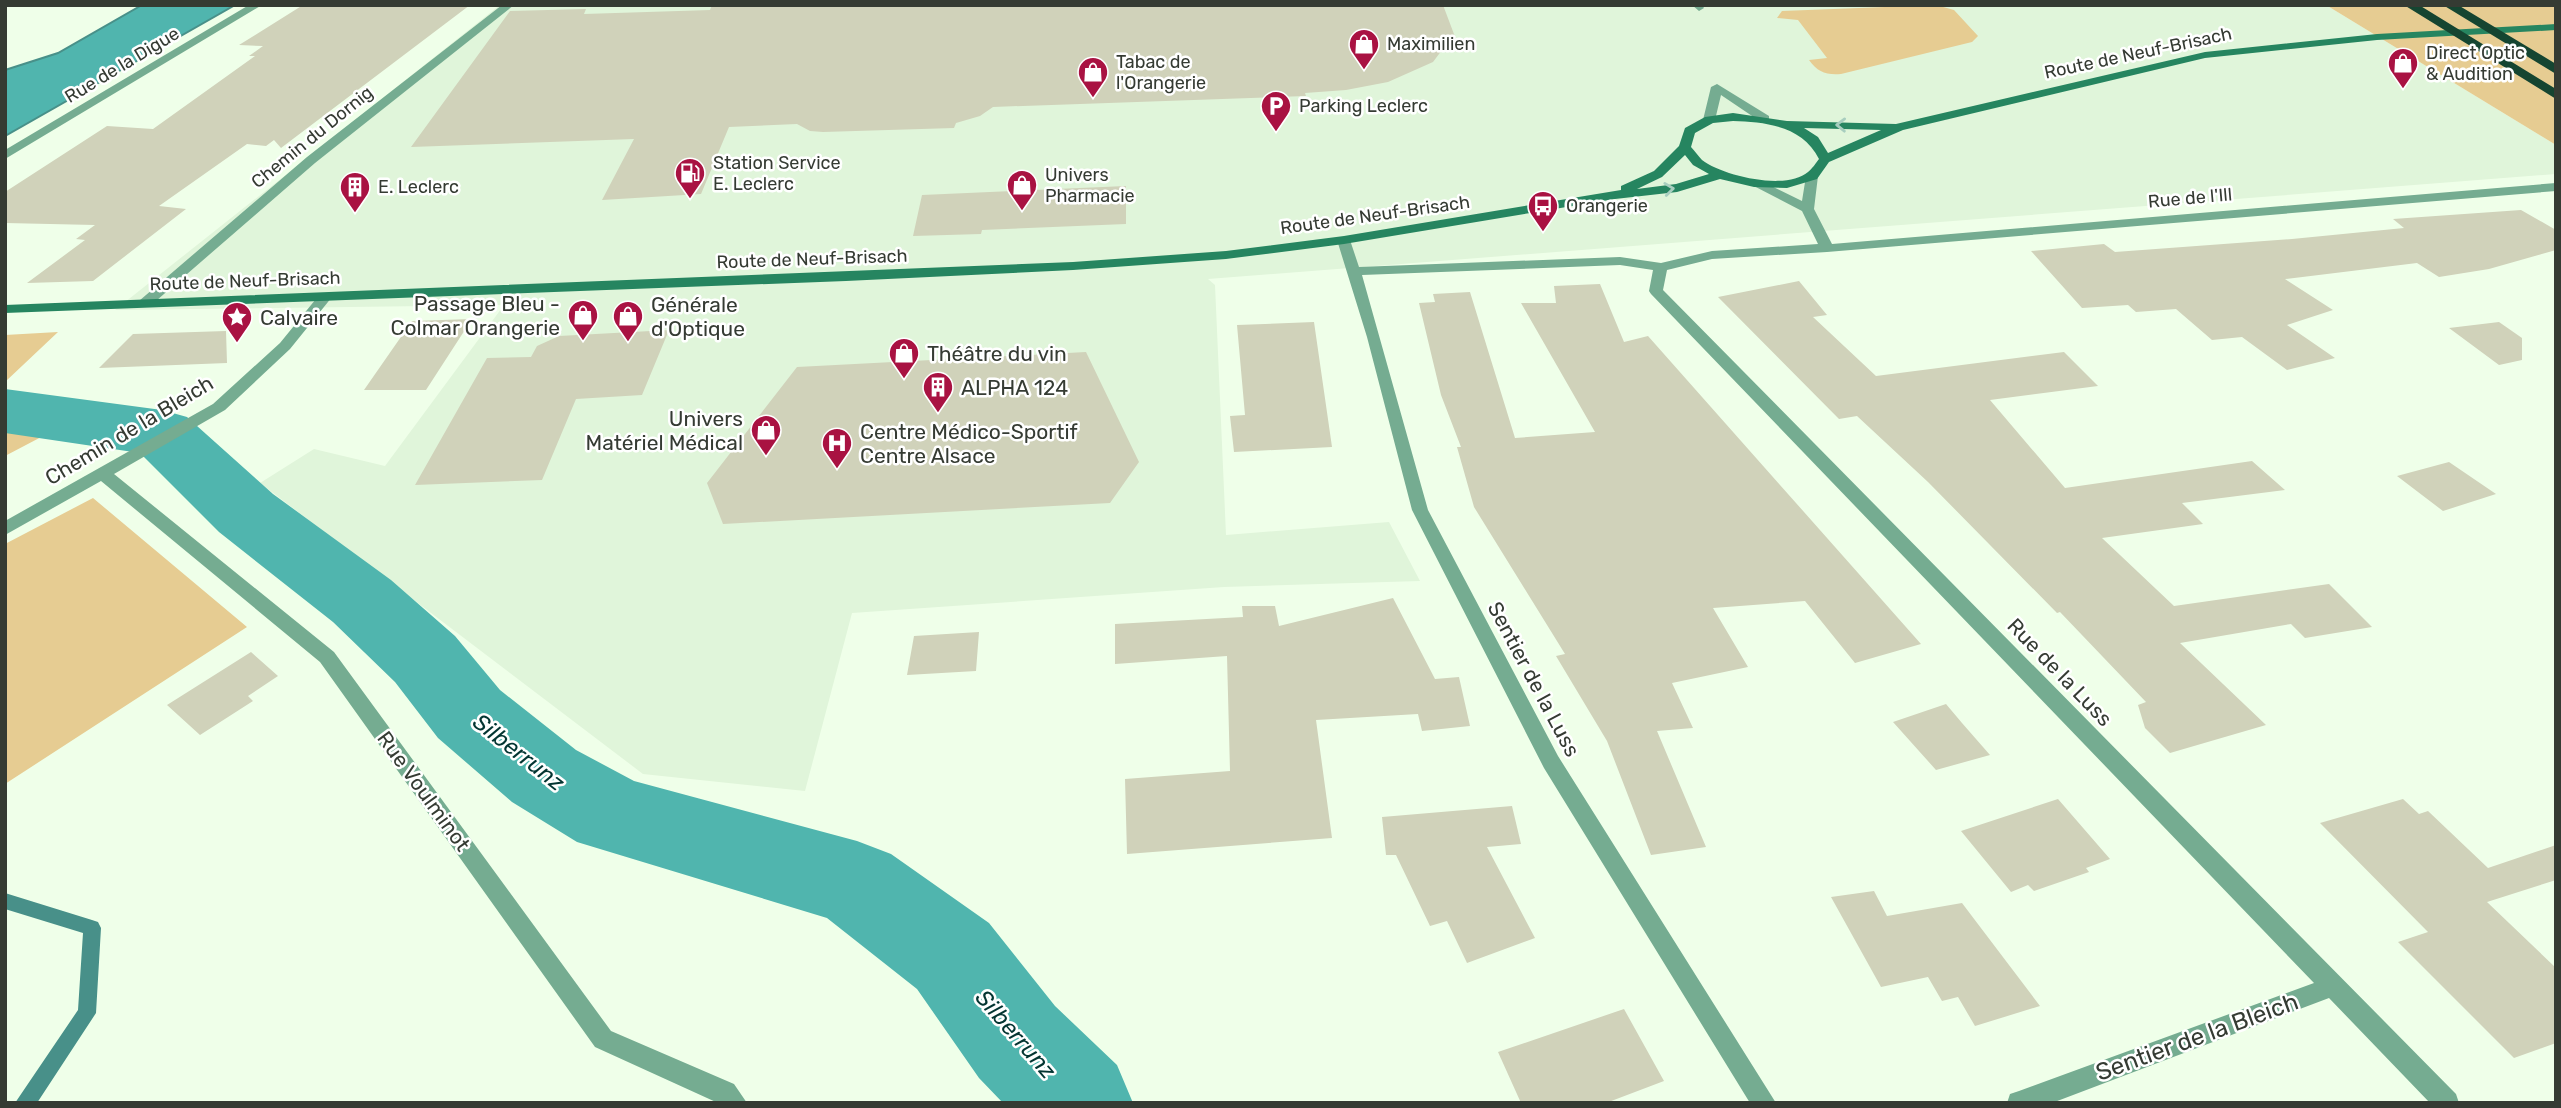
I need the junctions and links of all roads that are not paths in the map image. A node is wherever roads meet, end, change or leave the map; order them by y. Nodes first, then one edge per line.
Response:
1 (257, 5) edge
2 (509, 5) edge
3 (2410, 5) edge
4 (2449, 5) edge
5 (2556, 27) edge
6 (2556, 70) edge
7 (2556, 95) edge
8 (1765, 119) junction
9 (1709, 120) junction
10 (1783, 123) junction
11 (1899, 127) junction
12 (1685, 147) junction
13 (5, 155) edge
14 (1825, 159) junction
15 (1720, 175) junction
16 (1812, 176) junction
17 (1754, 183) junction
18 (2556, 187) edge
19 (1615, 195) junction
20 (1807, 209) junction
21 (1344, 240) junction
22 (1827, 248) junction
23 (1661, 267) junction
24 (1353, 271) junction
25 (325, 298) junction
26 (144, 304) junction
27 (5, 309) edge
28 (104, 475) junction
29 (5, 529) edge
30 (2334, 986) junction
31 (735, 1103) edge
32 (1764, 1103) edge
33 (2020, 1103) edge
34 (2447, 1103) edge

1 - 13 street, Rue de la Digue
2 - 26 street, Chemin du Dornig
3 - 7 highway
4 - 6 highway
5 - 11 main road, Route de Neuf-Brisach
8 - 9 main road
8 - 9 street
8 - 10 main road
9 - 12 main road, Route de Neuf-Brisach
11 -> 10 main road, Route de Neuf-Brisach
10 - 14 main road
11 - 14 main road, Route de Neuf-Brisach
12 - 15 main road
12 - 19 main road, Route de Neuf-Brisach
14 - 16 main road
15 - 17 main road
19 -> 15 main road, Route de Neuf-Brisach
16 - 17 main road
16 - 20 street
17 - 20 street
18 - 22 street, Rue de l'Ill
19 - 21 main road, Route de Neuf-Brisach
20 - 22 street
21 - 24 street, Sentier de la Luss
21 - 25 main road, Route de Neuf-Brisach
22 - 23 street, Rue de l'Ill
23 - 24 street
23 - 30 street, Rue de la Luss
24 - 32 street, Sentier de la Luss
25 - 26 main road, Route de Neuf-Brisach
25 - 28 street, Chemin de la Bleich
26 - 27 main road, Route de Neuf-Brisach
28 - 29 street, Chemin de la Bleich
28 - 31 street, Rue Voulminot
30 - 33 street, Sentier de la Bleich
30 - 34 street, Rue de la Luss

